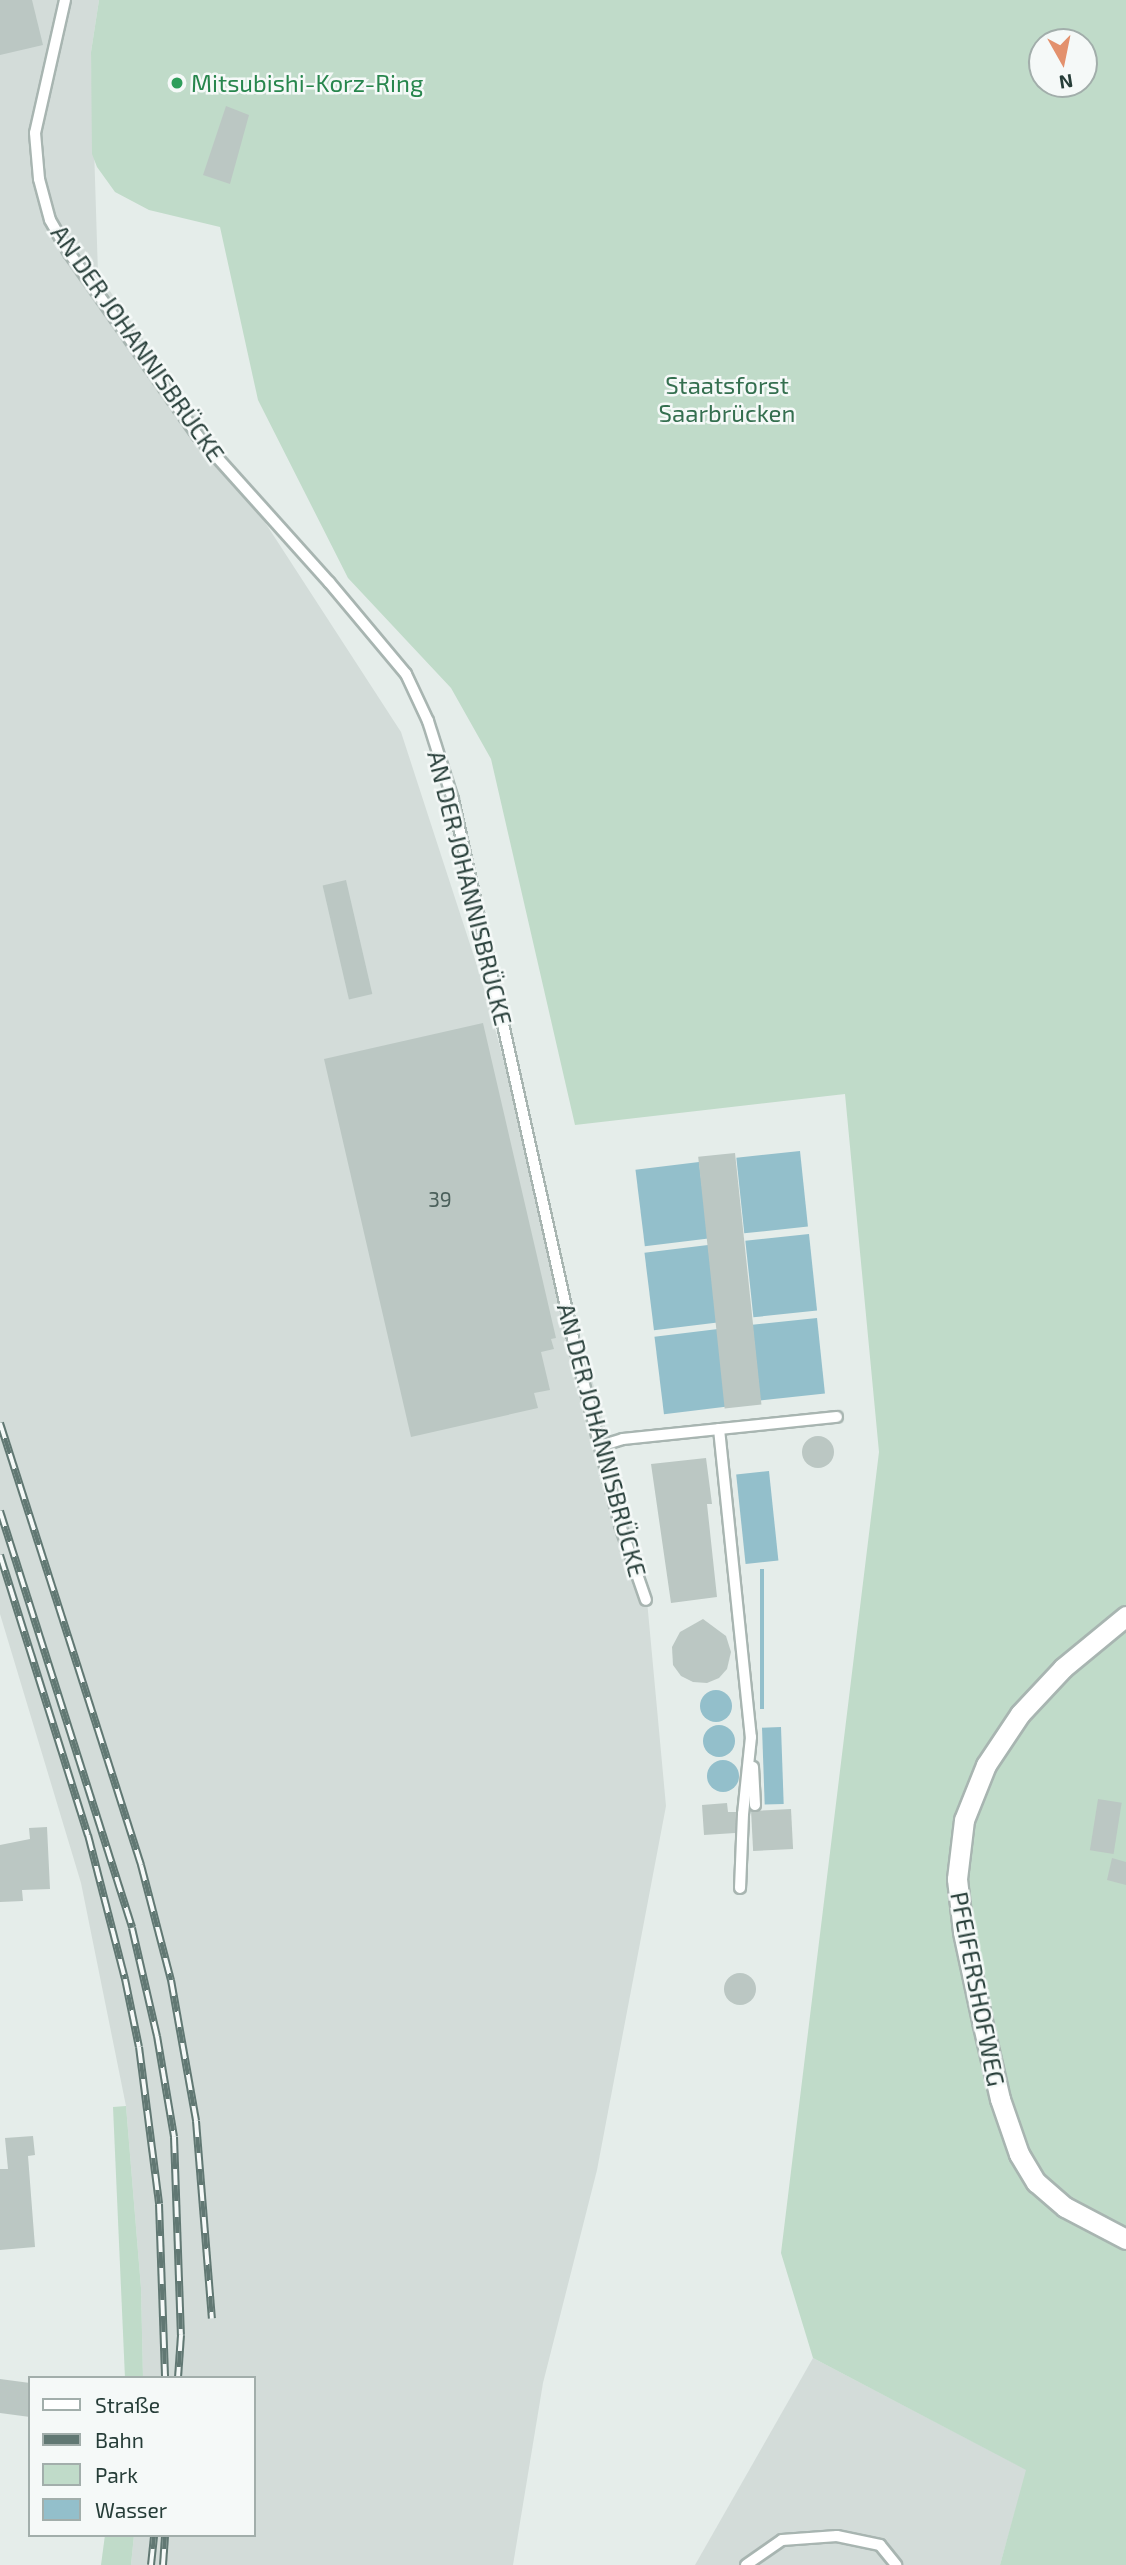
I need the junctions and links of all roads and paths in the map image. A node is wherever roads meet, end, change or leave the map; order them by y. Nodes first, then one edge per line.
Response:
1 (65, 0) edge
2 (837, 1417) dead end
3 (719, 1429) junction
4 (600, 1446) junction
5 (646, 1600) dead end
6 (1126, 1616) edge
7 (751, 1737) junction
8 (755, 1805) dead end
9 (740, 1888) dead end
10 (1126, 2239) edge
11 (746, 2565) edge
12 (896, 2565) edge

1 - 4 lane, AN DER JOHANNISBRÜCKE
2 - 3 lane
3 - 4 lane
3 - 7 lane
4 - 5 lane, AN DER JOHANNISBRÜCKE
6 - 10 street, PFEIFERSHOFWEG
7 - 8 lane
7 - 9 lane
11 - 12 lane

